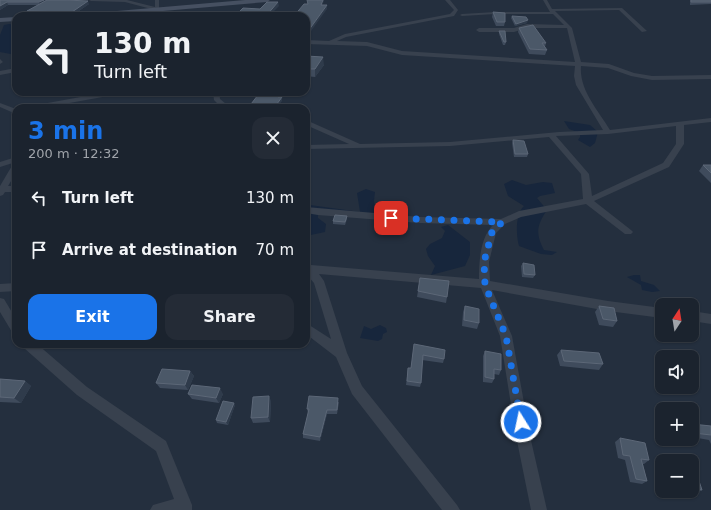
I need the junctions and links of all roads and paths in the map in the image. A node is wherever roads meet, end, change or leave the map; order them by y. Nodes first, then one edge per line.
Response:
1 (91, 0) edge
2 (157, 0) edge
3 (267, 0) edge
4 (447, 0) edge
5 (545, 0) edge
6 (123, 1) edge
7 (157, 9) junction
8 (552, 11) junction
9 (125, 12) edge
10 (159, 12) edge
11 (462, 15) dead end
12 (12, 19) edge
13 (1, 20) edge
14 (568, 27) junction
15 (479, 30) dead end
16 (644, 30) dead end
17 (310, 42) edge
18 (330, 43) junction
19 (310, 47) edge
20 (578, 64) junction
21 (12, 71) edge
22 (0, 73) edge
23 (711, 77) edge
24 (88, 96) edge
25 (100, 96) edge
26 (216, 96) edge
27 (85, 99) junction
28 (55, 104) edge
29 (78, 104) edge
30 (222, 104) edge
31 (0, 105) edge
32 (12, 110) edge
33 (12, 112) edge
34 (0, 114) edge
35 (711, 120) edge
36 (680, 123) junction
37 (310, 124) edge
38 (608, 132) junction
39 (551, 135) junction
40 (362, 146) junction
41 (310, 147) edge
42 (12, 160) edge
43 (0, 165) edge
44 (12, 172) edge
45 (12, 190) edge
46 (0, 191) edge
47 (588, 201) junction
48 (310, 211) edge
49 (502, 222) junction
50 (628, 232) dead end
51 (310, 268) edge
52 (310, 272) edge
53 (485, 285) junction
54 (12, 287) edge
55 (0, 288) edge
56 (0, 302) edge
57 (655, 311) edge
58 (699, 317) edge
59 (711, 319) edge
60 (12, 322) edge
61 (310, 331) edge
62 (33, 348) edge
63 (341, 353) junction
64 (184, 508) edge
65 (158, 510) edge
66 (452, 510) edge
67 (539, 510) edge

1 - 6 street
2 - 7 street
3 - 7 street
4 - 18 street
5 - 8 street
6 - 7 street
7 - 9 street
7 - 10 street
8 - 11 street
8 - 14 street
8 - 16 street
12 - 13 street
14 - 15 street
14 - 20 street
17 - 18 street
18 - 19 street
18 - 20 street
20 - 23 street
20 - 38 street
21 - 22 street
24 - 27 street
25 - 27 street
26 - 30 street
27 - 28 street
27 - 29 street
31 - 32 street
33 - 34 street
35 - 36 street
36 - 38 street
36 - 47 street
37 - 40 street
38 - 39 street
39 - 40 street
39 - 47 street
40 - 41 street
42 - 43 street
44 - 46 street
45 - 46 street
47 - 49 street
47 - 50 street
48 - 49 street
49 - 53 street
51 - 53 street
52 - 63 street
53 - 57 street
53 - 67 street
54 - 55 street
56 - 60 street
58 - 59 street
61 - 63 street
62 - 64 street
63 - 66 street
64 - 65 street

